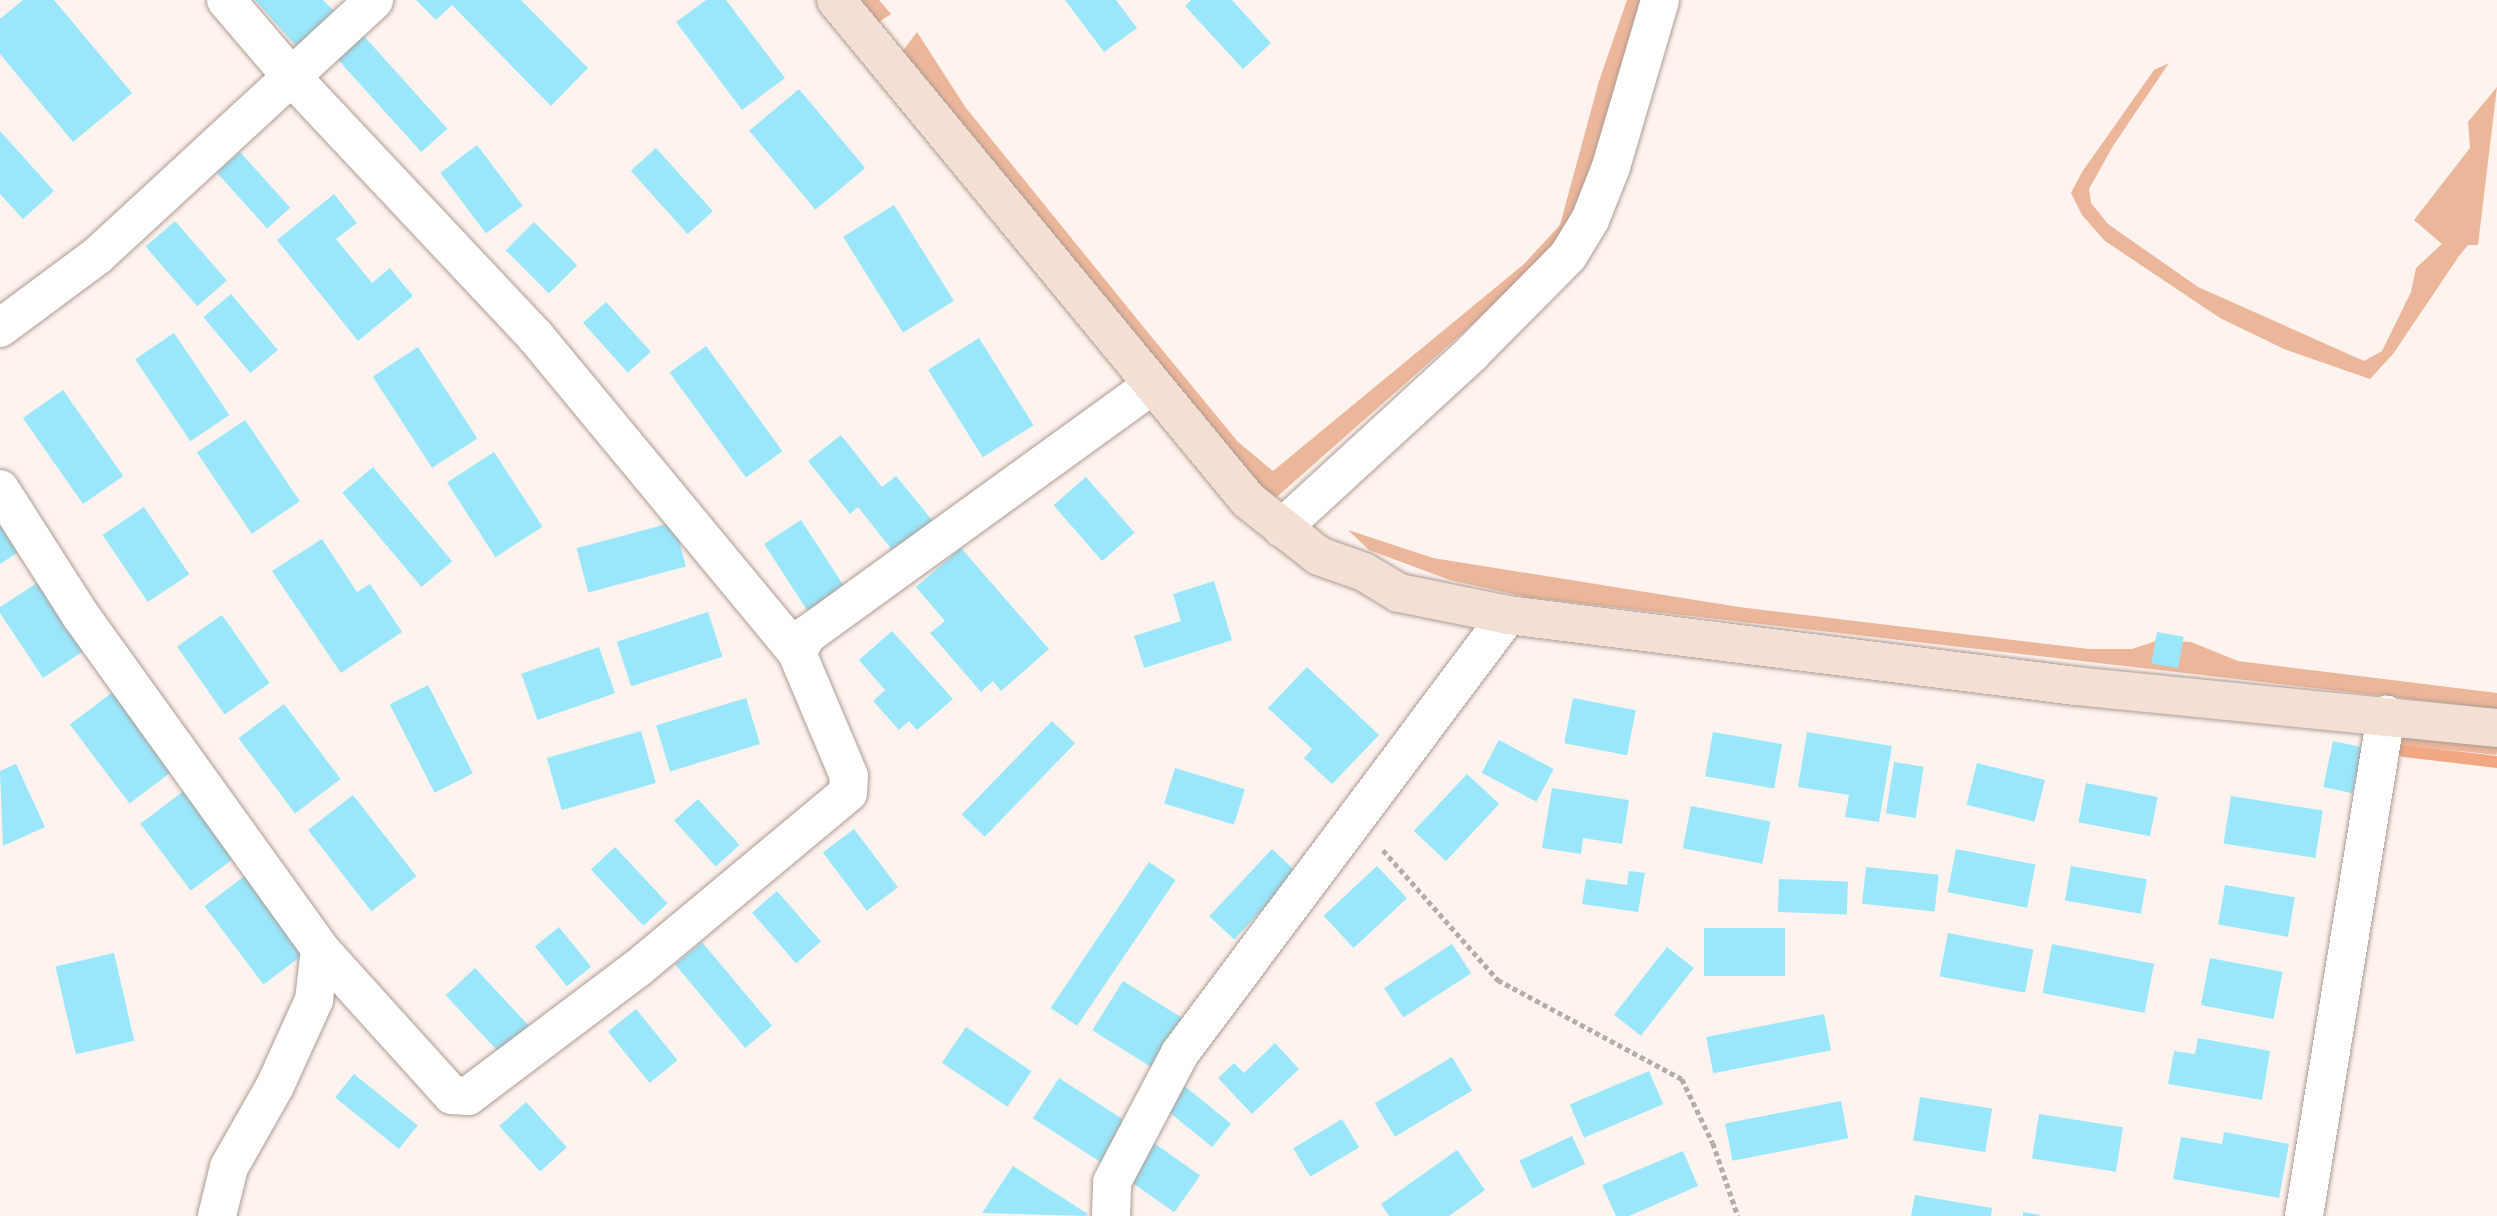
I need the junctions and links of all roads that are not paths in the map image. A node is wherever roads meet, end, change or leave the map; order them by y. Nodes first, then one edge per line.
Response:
1 (226, 0) edge
2 (374, 0) edge
3 (836, 0) edge
4 (1660, 0) edge
5 (290, 75) junction
6 (0, 328) edge
7 (1152, 385) junction
8 (0, 489) edge
9 (1282, 528) junction
10 (1508, 615) junction
11 (797, 653) junction
12 (2386, 715) junction
13 (2497, 728) edge
14 (320, 949) junction
15 (217, 1216) edge
16 (1111, 1216) edge
17 (2304, 1216) edge

1 - 5 street
2 - 5 street
3 - 7 main road
4 - 9 street
5 - 6 street
5 - 11 street
7 - 9 main road
7 - 11 street
8 - 14 street
9 - 10 main road
10 - 12 main road
10 - 16 street
11 - 14 street
12 - 13 main road
12 - 17 street
14 - 15 street

